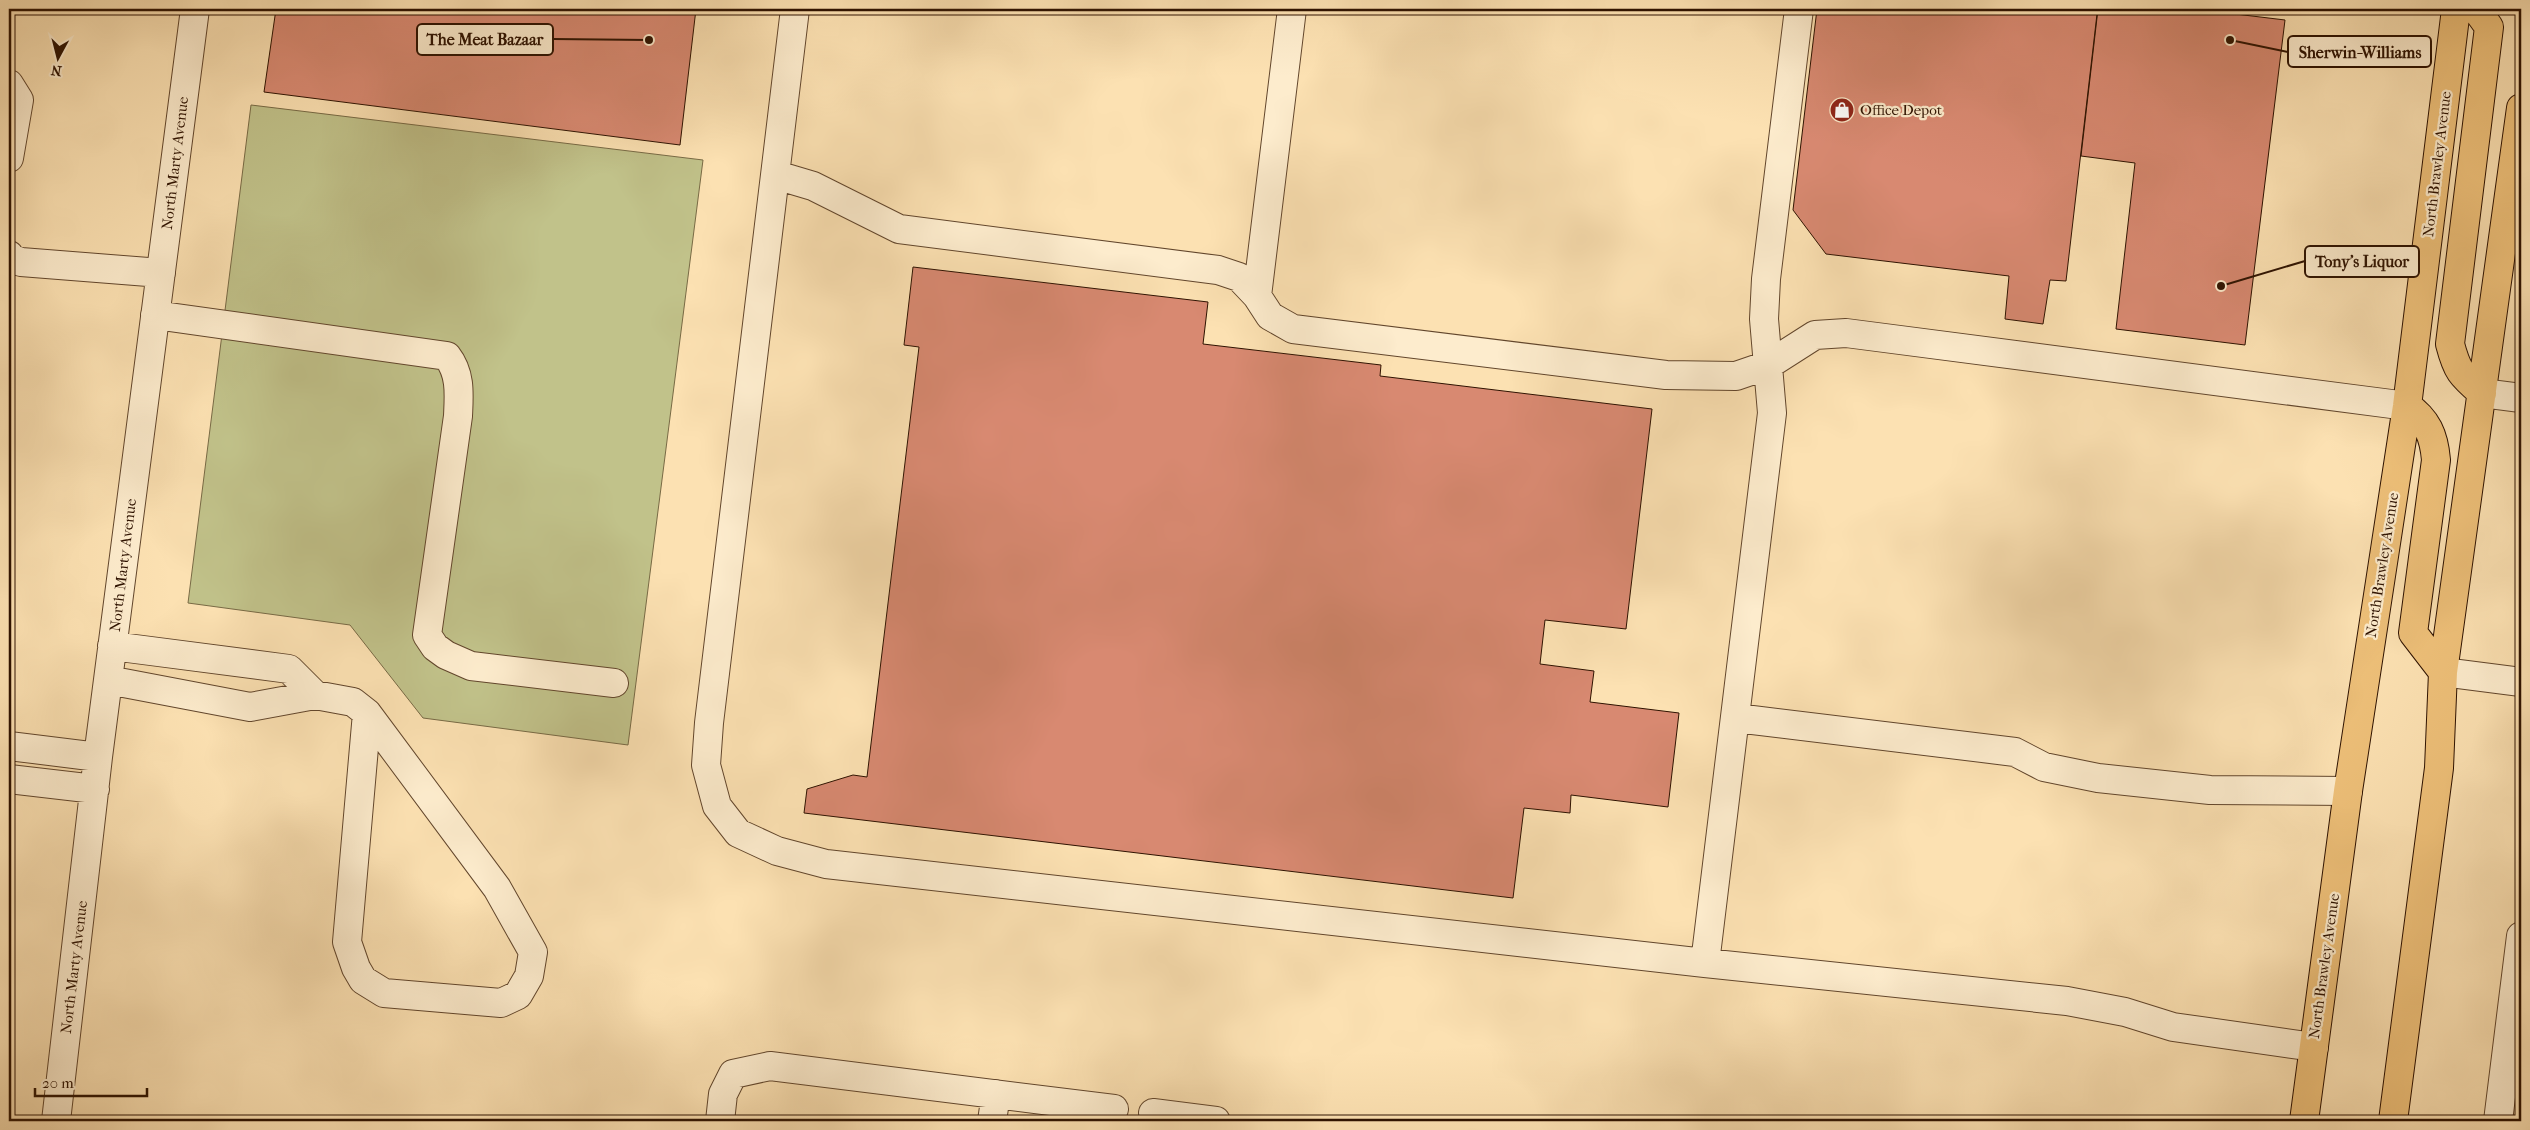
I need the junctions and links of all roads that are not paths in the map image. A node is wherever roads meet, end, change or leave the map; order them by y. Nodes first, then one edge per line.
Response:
1 (195, 9) edge
2 (795, 9) edge
3 (1292, 9) edge
4 (1798, 9) edge
5 (2456, 9) edge
6 (2476, 9) edge
7 (9, 84) edge
8 (2521, 108) edge
9 (9, 158) edge
10 (776, 176) junction
11 (9, 254) edge
12 (161, 273) junction
13 (1257, 296) junction
14 (155, 316) junction
15 (1768, 365) junction
16 (2482, 393) junction
17 (2521, 398) edge
18 (2406, 406) junction
19 (112, 646) junction
20 (2444, 672) junction
21 (108, 680) junction
22 (2521, 682) edge
23 (614, 683) dead end
24 (315, 695) junction
25 (367, 713) junction
26 (1736, 718) junction
27 (9, 746) edge
28 (98, 757) junction
29 (9, 779) edge
30 (95, 789) junction
31 (2348, 792) junction
32 (2521, 936) edge
33 (1705, 963) junction
34 (2314, 1047) junction
35 (996, 1094) junction
36 (1114, 1109) dead end
37 (1154, 1113) dead end
38 (56, 1121) edge
39 (720, 1121) edge
40 (992, 1121) edge
41 (1216, 1121) edge
42 (2304, 1121) edge
43 (2393, 1121) edge
44 (2498, 1121) edge

1 - 12 street, North Marty Avenue
2 - 10 street
3 - 13 street
4 - 15 street
5 - 18 main road, North Brawley Avenue
6 - 16 main road
7 - 9 street
8 - 16 main road
10 - 13 street
10 - 33 street
11 - 12 street
12 - 14 street, North Marty Avenue
13 - 15 street
14 - 19 street, North Marty Avenue
14 - 23 street
15 - 18 street
15 - 26 street
16 - 17 street
16 - 20 main road
18 - 20 main road
18 - 31 main road, North Brawley Avenue
19 - 21 street, North Marty Avenue
19 - 24 street
20 - 22 street
20 - 43 main road
21 - 24 street
21 - 28 street, North Marty Avenue
24 - 25 street
25 - 25 street
26 - 31 street
26 - 33 street
27 - 28 street
28 - 30 street, North Marty Avenue
29 - 30 street
30 - 38 street, North Marty Avenue
31 - 34 main road, North Brawley Avenue
32 - 44 street
33 - 34 street
34 - 42 main road, North Brawley Avenue
35 - 36 street
35 - 39 street
35 - 40 street
37 - 41 street

